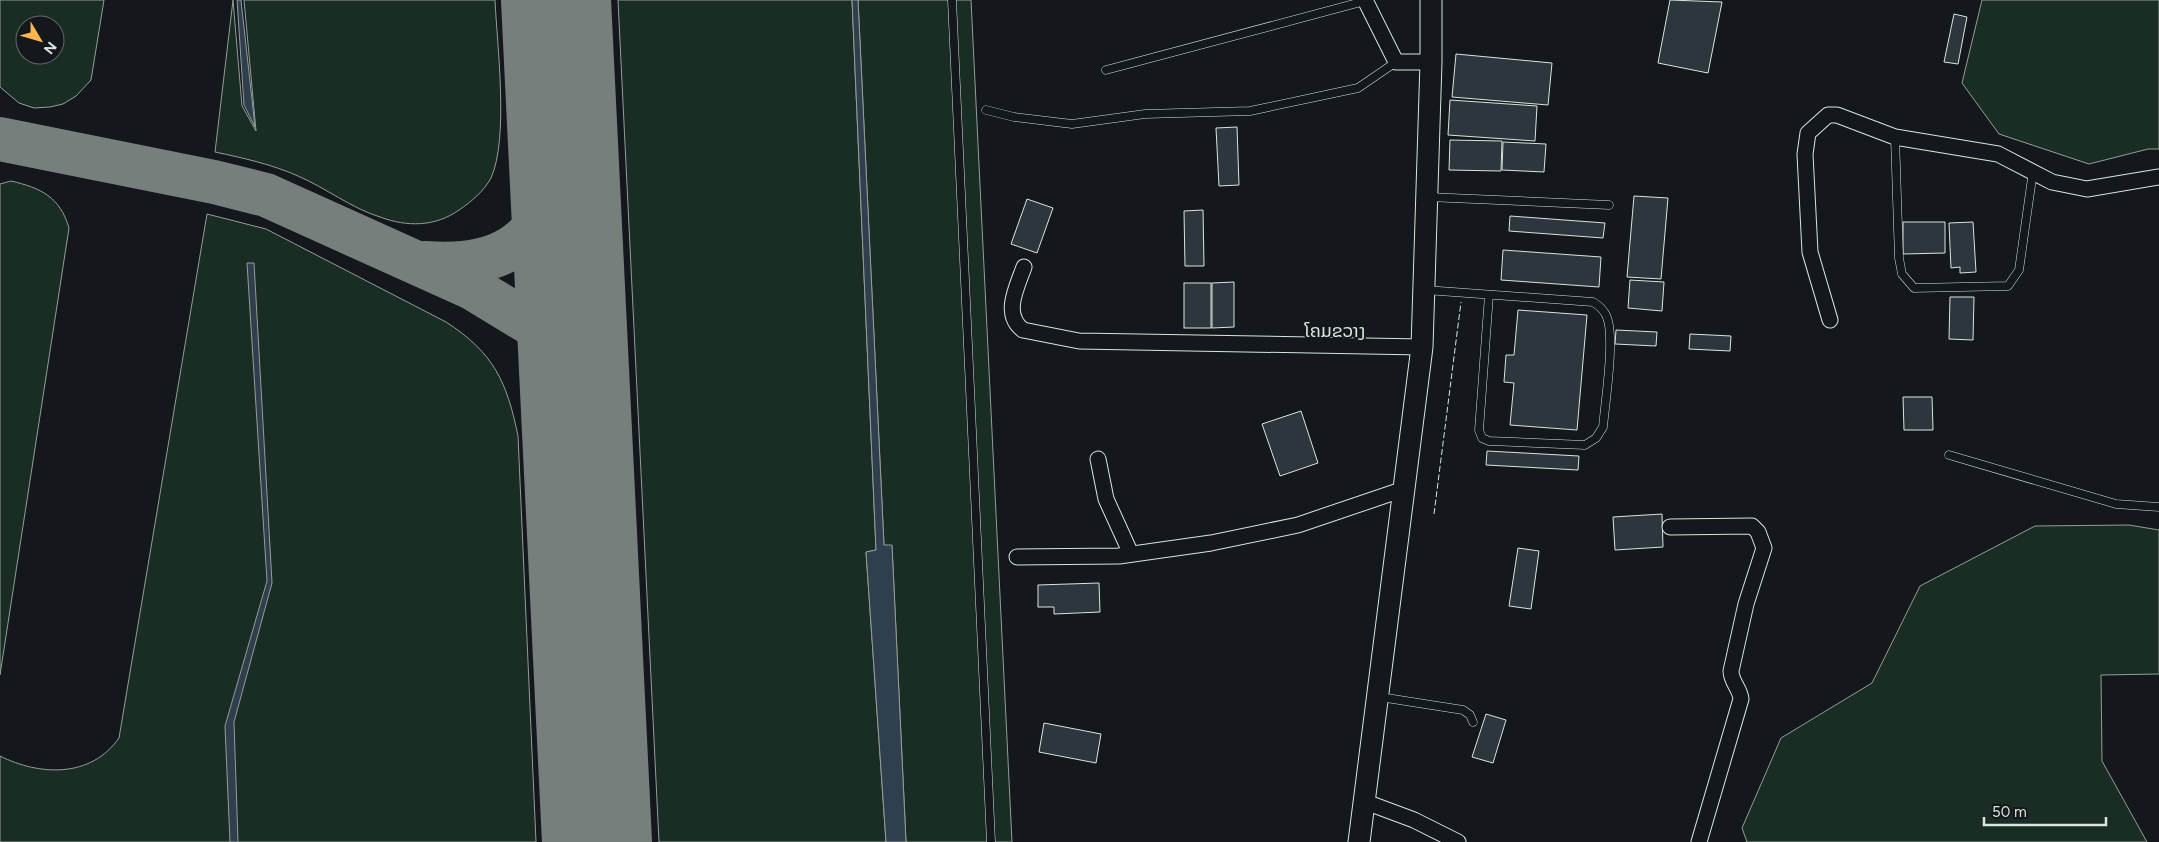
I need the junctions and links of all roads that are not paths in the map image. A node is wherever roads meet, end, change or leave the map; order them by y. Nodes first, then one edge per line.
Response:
1 (952, 0) edge
2 (1365, 0) edge
3 (1430, 0) edge
4 (1396, 62) junction
5 (1431, 62) junction
6 (1106, 70) dead end
7 (986, 110) dead end
8 (1895, 137) junction
9 (2033, 171) junction
10 (2159, 177) edge
11 (1428, 197) junction
12 (1609, 205) dead end
13 (1024, 267) dead end
14 (1425, 290) junction
15 (1489, 295) junction
16 (1830, 320) dead end
17 (1422, 347) junction
18 (1949, 455) dead end
19 (1098, 459) dead end
20 (1404, 489) junction
21 (2159, 507) edge
22 (1670, 527) dead end
23 (1131, 554) junction
24 (1017, 557) dead end
25 (1377, 697) junction
26 (1473, 722) dead end
27 (1363, 801) junction
28 (991, 842) edge
29 (1359, 842) edge
30 (1458, 842) edge
31 (1699, 842) edge

1 - 28 lane
2 - 4 street
2 - 6 lane
3 - 5 main road
4 - 5 street
4 - 7 lane
5 - 11 main road
8 - 9 street
8 - 9 lane
8 - 16 street
9 - 10 street
11 - 12 lane
11 - 14 main road
13 - 17 street
14 - 15 lane
14 - 17 main road
15 - 15 lane
17 - 20 main road
18 - 21 lane
19 - 23 street
20 - 23 street
20 - 25 main road
22 - 31 street
23 - 24 street
25 - 26 lane
25 - 27 main road
27 - 29 main road
27 - 30 street

